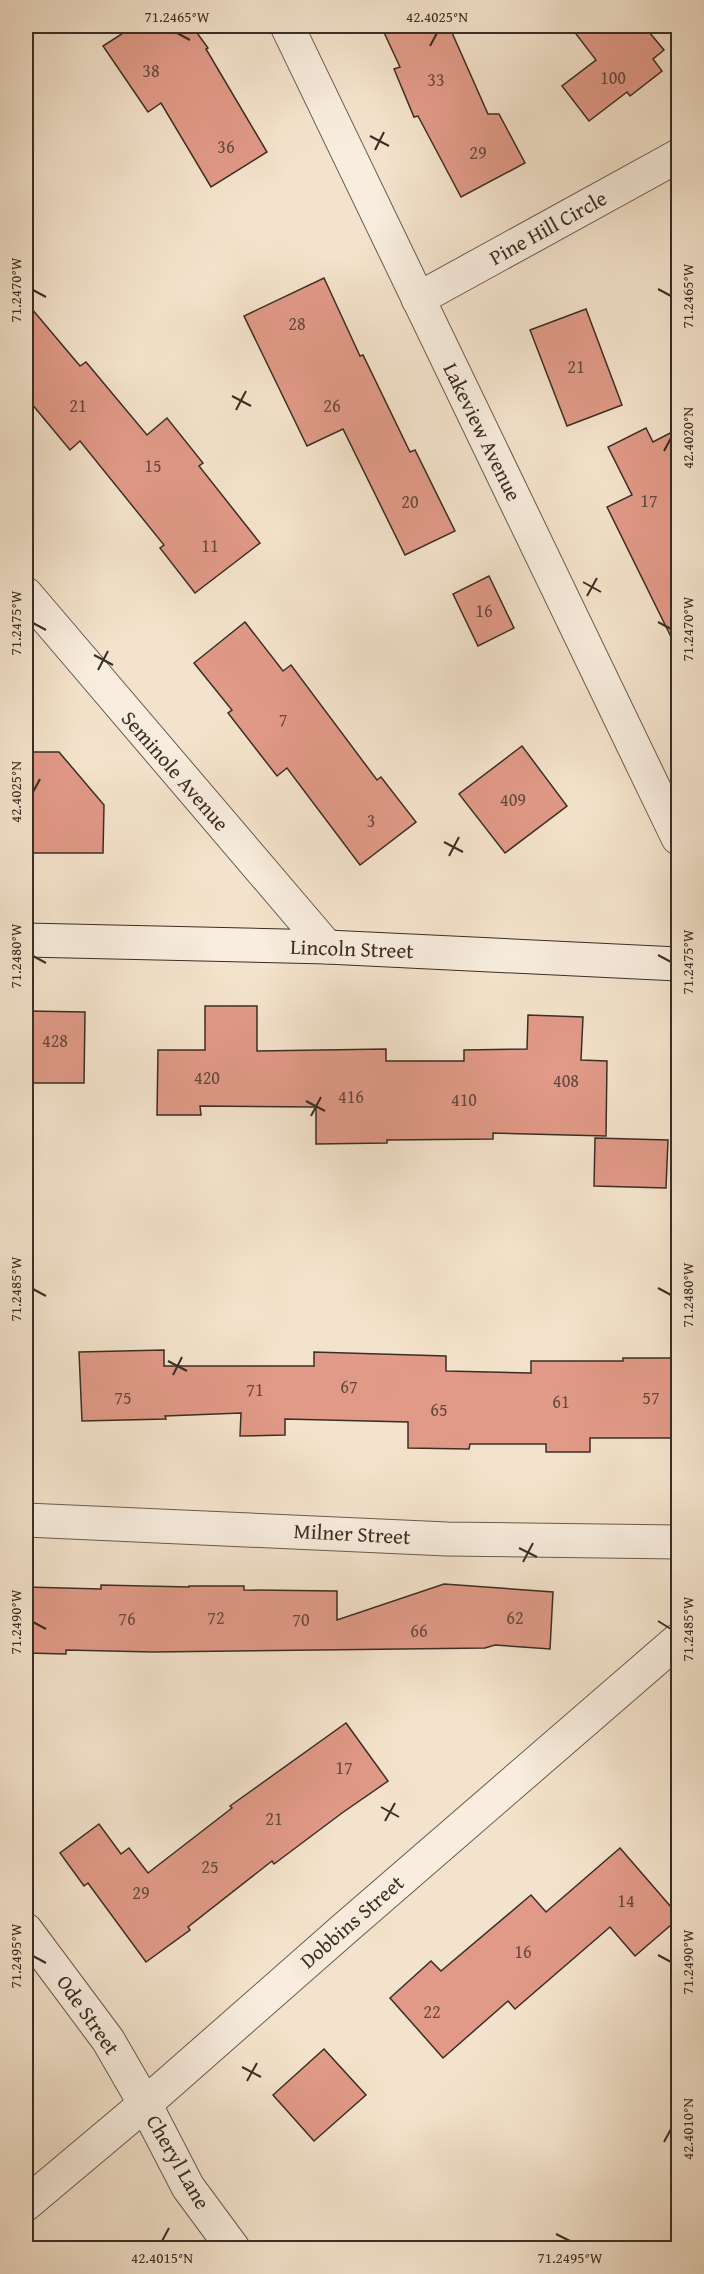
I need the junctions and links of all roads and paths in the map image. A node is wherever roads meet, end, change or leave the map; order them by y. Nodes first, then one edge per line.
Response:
1 (287, 26) edge
2 (678, 156) edge
3 (418, 299) junction
4 (26, 594) edge
5 (678, 838) edge
6 (26, 940) edge
7 (327, 947) junction
8 (678, 963) edge
9 (26, 1520) edge
10 (678, 1542) edge
11 (678, 1640) edge
12 (26, 1930) edge
13 (145, 2104) junction
14 (26, 2204) edge
15 (234, 2248) edge

1 - 3 street, Lakeview Avenue
2 - 3 street, Pine Hill Circle
3 - 5 street, Lakeview Avenue
4 - 7 street, Seminole Avenue
6 - 7 street, Lincoln Street
7 - 8 street, Lincoln Street
9 - 10 street, Milner Street
11 - 13 street, Dobbins Street
12 - 13 street, Ode Street
13 - 14 street, Dobbins Street
13 - 15 street, Cheryl Lane

